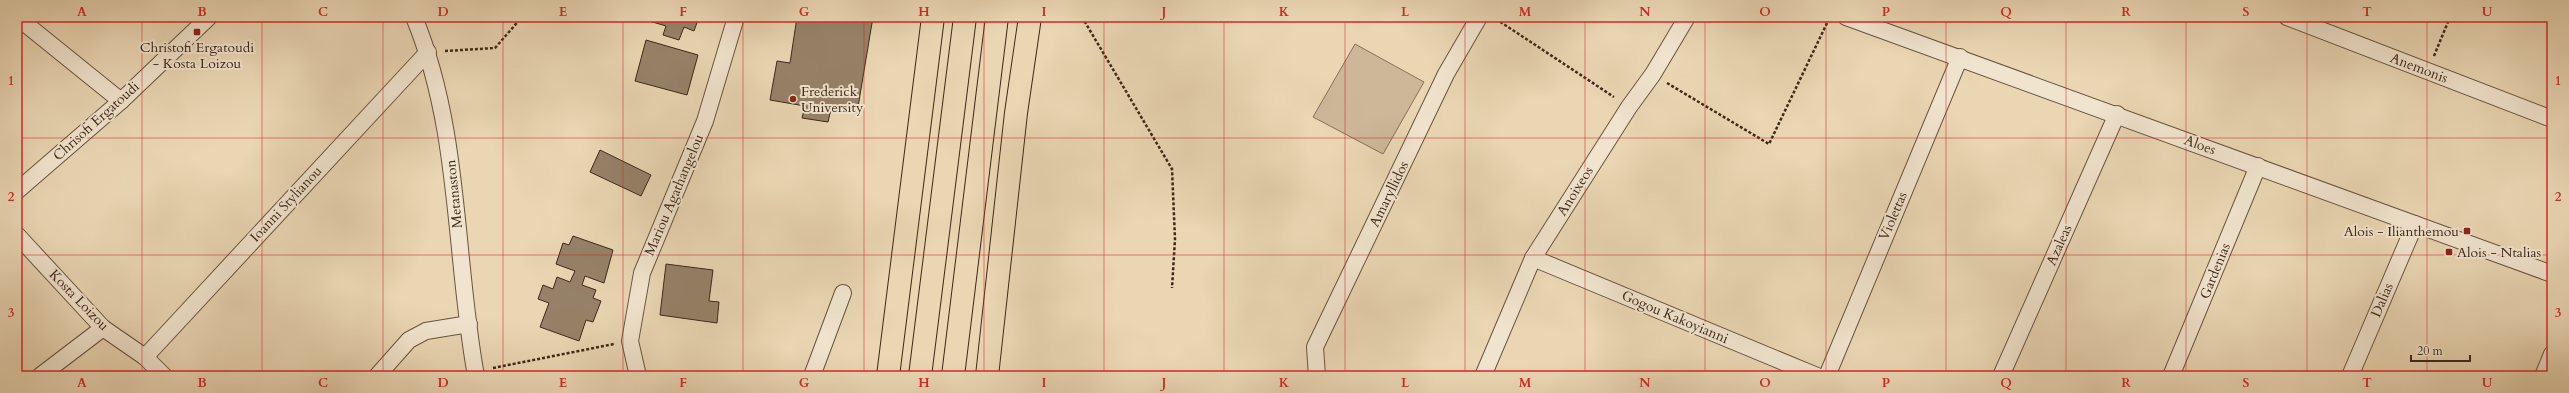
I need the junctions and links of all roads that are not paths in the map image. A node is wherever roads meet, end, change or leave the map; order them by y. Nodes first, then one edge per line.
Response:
1 (17, 17) edge
2 (209, 17) edge
3 (414, 17) edge
4 (736, 17) edge
5 (933, 17) edge
6 (965, 17) edge
7 (997, 17) edge
8 (1030, 17) edge
9 (1479, 17) edge
10 (1687, 17) edge
11 (1846, 17) edge
12 (2287, 17) edge
13 (428, 52) junction
14 (1960, 57) junction
15 (121, 101) junction
16 (2117, 114) junction
17 (2552, 119) edge
18 (2258, 166) junction
19 (17, 192) edge
20 (2415, 224) junction
21 (17, 235) edge
22 (1533, 258) junction
23 (2552, 274) edge
24 (843, 293) dead end
25 (469, 324) junction
26 (103, 328) junction
27 (2552, 354) edge
28 (145, 357) junction
29 (476, 374) edge
30 (40, 376) edge
31 (164, 376) edge
32 (377, 376) edge
33 (638, 376) edge
34 (812, 376) edge
35 (888, 376) edge
36 (920, 376) edge
37 (953, 376) edge
38 (987, 376) edge
39 (1317, 376) edge
40 (1484, 376) edge
41 (1817, 376) edge
42 (1827, 376) edge
43 (2001, 376) edge
44 (2172, 376) edge
45 (2350, 376) edge
46 (2543, 376) edge

1 - 15 street
2 - 15 street, Chrisofi Ergatoudi
3 - 13 street, Metanaston
4 - 33 street, Mariou Agathangelou
5 - 35 highway
6 - 36 highway
7 - 37 highway
8 - 38 highway
9 - 39 street, Amaryllidos
10 - 22 street, Anoixeos
11 - 14 street, Aloes
12 - 17 street, Anemonis
13 - 25 street, Metanaston
13 - 28 street, Ioanni Stylianou
14 - 16 street, Aloes
14 - 42 street, Violettas
15 - 19 street, Chrisofi Ergatoudi
16 - 18 street, Aloes
16 - 43 street, Azaleas
18 - 20 street, Aloes
18 - 44 street, Gardenias
20 - 23 street, Aloes
20 - 45 street, Dalias
21 - 26 street, Kosta Loizou
22 - 40 street, Anoixeos
22 - 41 street, Gogou Kakoyianni
24 - 34 street
25 - 29 street, Metanaston
25 - 32 street
26 - 28 street, Kosta Loizou
26 - 30 street
27 - 46 street
28 - 31 street, Kosta Loizou

